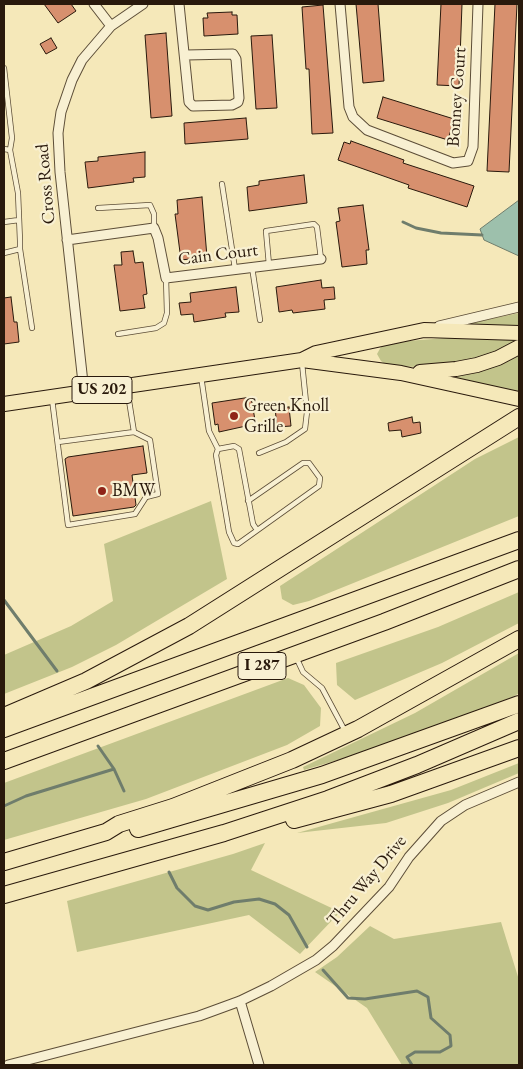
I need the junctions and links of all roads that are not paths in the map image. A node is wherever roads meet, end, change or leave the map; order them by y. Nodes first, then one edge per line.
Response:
1 (94, 4) edge
2 (143, 4) edge
3 (179, 4) edge
4 (340, 4) edge
5 (478, 4) edge
6 (111, 26) junction
7 (186, 55) junction
8 (4, 68) edge
9 (6, 107) edge
10 (4, 149) edge
11 (10, 150) junction
12 (222, 184) dead end
13 (98, 208) dead end
14 (19, 220) junction
15 (4, 222) edge
16 (154, 228) junction
17 (67, 240) junction
18 (20, 249) junction
19 (4, 253) edge
20 (321, 259) joint
21 (269, 265) junction
22 (252, 267) junction
23 (235, 269) junction
24 (166, 278) junction
25 (519, 307) edge
26 (260, 320) dead end
27 (32, 328) dead end
28 (424, 330) junction
29 (519, 333) edge
30 (118, 334) dead end
31 (371, 343) junction
32 (519, 347) edge
33 (302, 360) junction
34 (375, 369) junction
35 (401, 373) junction
36 (200, 375) junction
37 (127, 386) junction
38 (84, 392) junction
39 (51, 397) junction
40 (519, 399) edge
41 (4, 404) edge
42 (519, 417) edge
43 (134, 432) junction
44 (58, 442) junction
45 (218, 449) junction
46 (259, 453) dead end
47 (248, 501) junction
48 (257, 530) junction
49 (519, 540) edge
50 (519, 569) edge
51 (519, 639) edge
52 (295, 655) junction
53 (519, 704) edge
54 (4, 716) edge
55 (519, 721) edge
56 (4, 729) edge
57 (346, 734) junction
58 (519, 748) edge
59 (4, 761) edge
60 (519, 782) edge
61 (106, 832) junction
62 (224, 834) junction
63 (4, 862) edge
64 (4, 895) edge
65 (240, 1001) junction
66 (8, 1065) edge
67 (259, 1065) edge

1 - 6 street
2 - 6 street, Cross Road
3 - 7 street
4 - 5 street, Bonney Court
6 - 17 street, Cross Road
7 - 7 street
8 - 9 lane
9 - 11 lane
10 - 11 lane
11 - 14 lane
12 - 23 lane
13 - 16 lane
14 - 15 lane
14 - 18 lane
16 - 17 street
16 - 24 street, Cain Court
17 - 38 street, Cross Road
18 - 19 lane
18 - 27 lane
20 - 21 street, Cain Court
20 - 21 lane
21 - 22 street, Cain Court
22 - 23 street, Cain Court
22 - 26 lane
23 - 24 street, Cain Court
24 - 30 lane
25 - 28 street
28 - 29 highway, US 202
28 - 31 highway, US 202
31 - 33 highway, US 202
31 - 34 highway
32 - 35 highway
33 - 34 highway, US 202
33 - 36 highway, US 202
33 - 46 lane
34 - 35 highway, US 202
35 - 40 highway, US 202
36 - 37 highway, US 202
36 - 45 lane
37 - 38 highway, US 202
37 - 43 lane
38 - 39 highway, US 202
39 - 41 highway, US 202
39 - 44 lane
42 - 54 highway
43 - 44 lane
43 - 44 lane
45 - 47 lane
45 - 48 lane
47 - 48 lane
47 - 48 lane
49 - 56 highway, I 287
50 - 52 highway, I 287
51 - 57 highway
52 - 57 lane
52 - 59 highway, I 287
53 - 61 highway
55 - 62 highway
57 - 61 highway
58 - 62 highway
60 - 65 street, Thru Way Drive
61 - 63 highway
62 - 64 highway
65 - 66 street, Thru Way Drive
65 - 67 street

